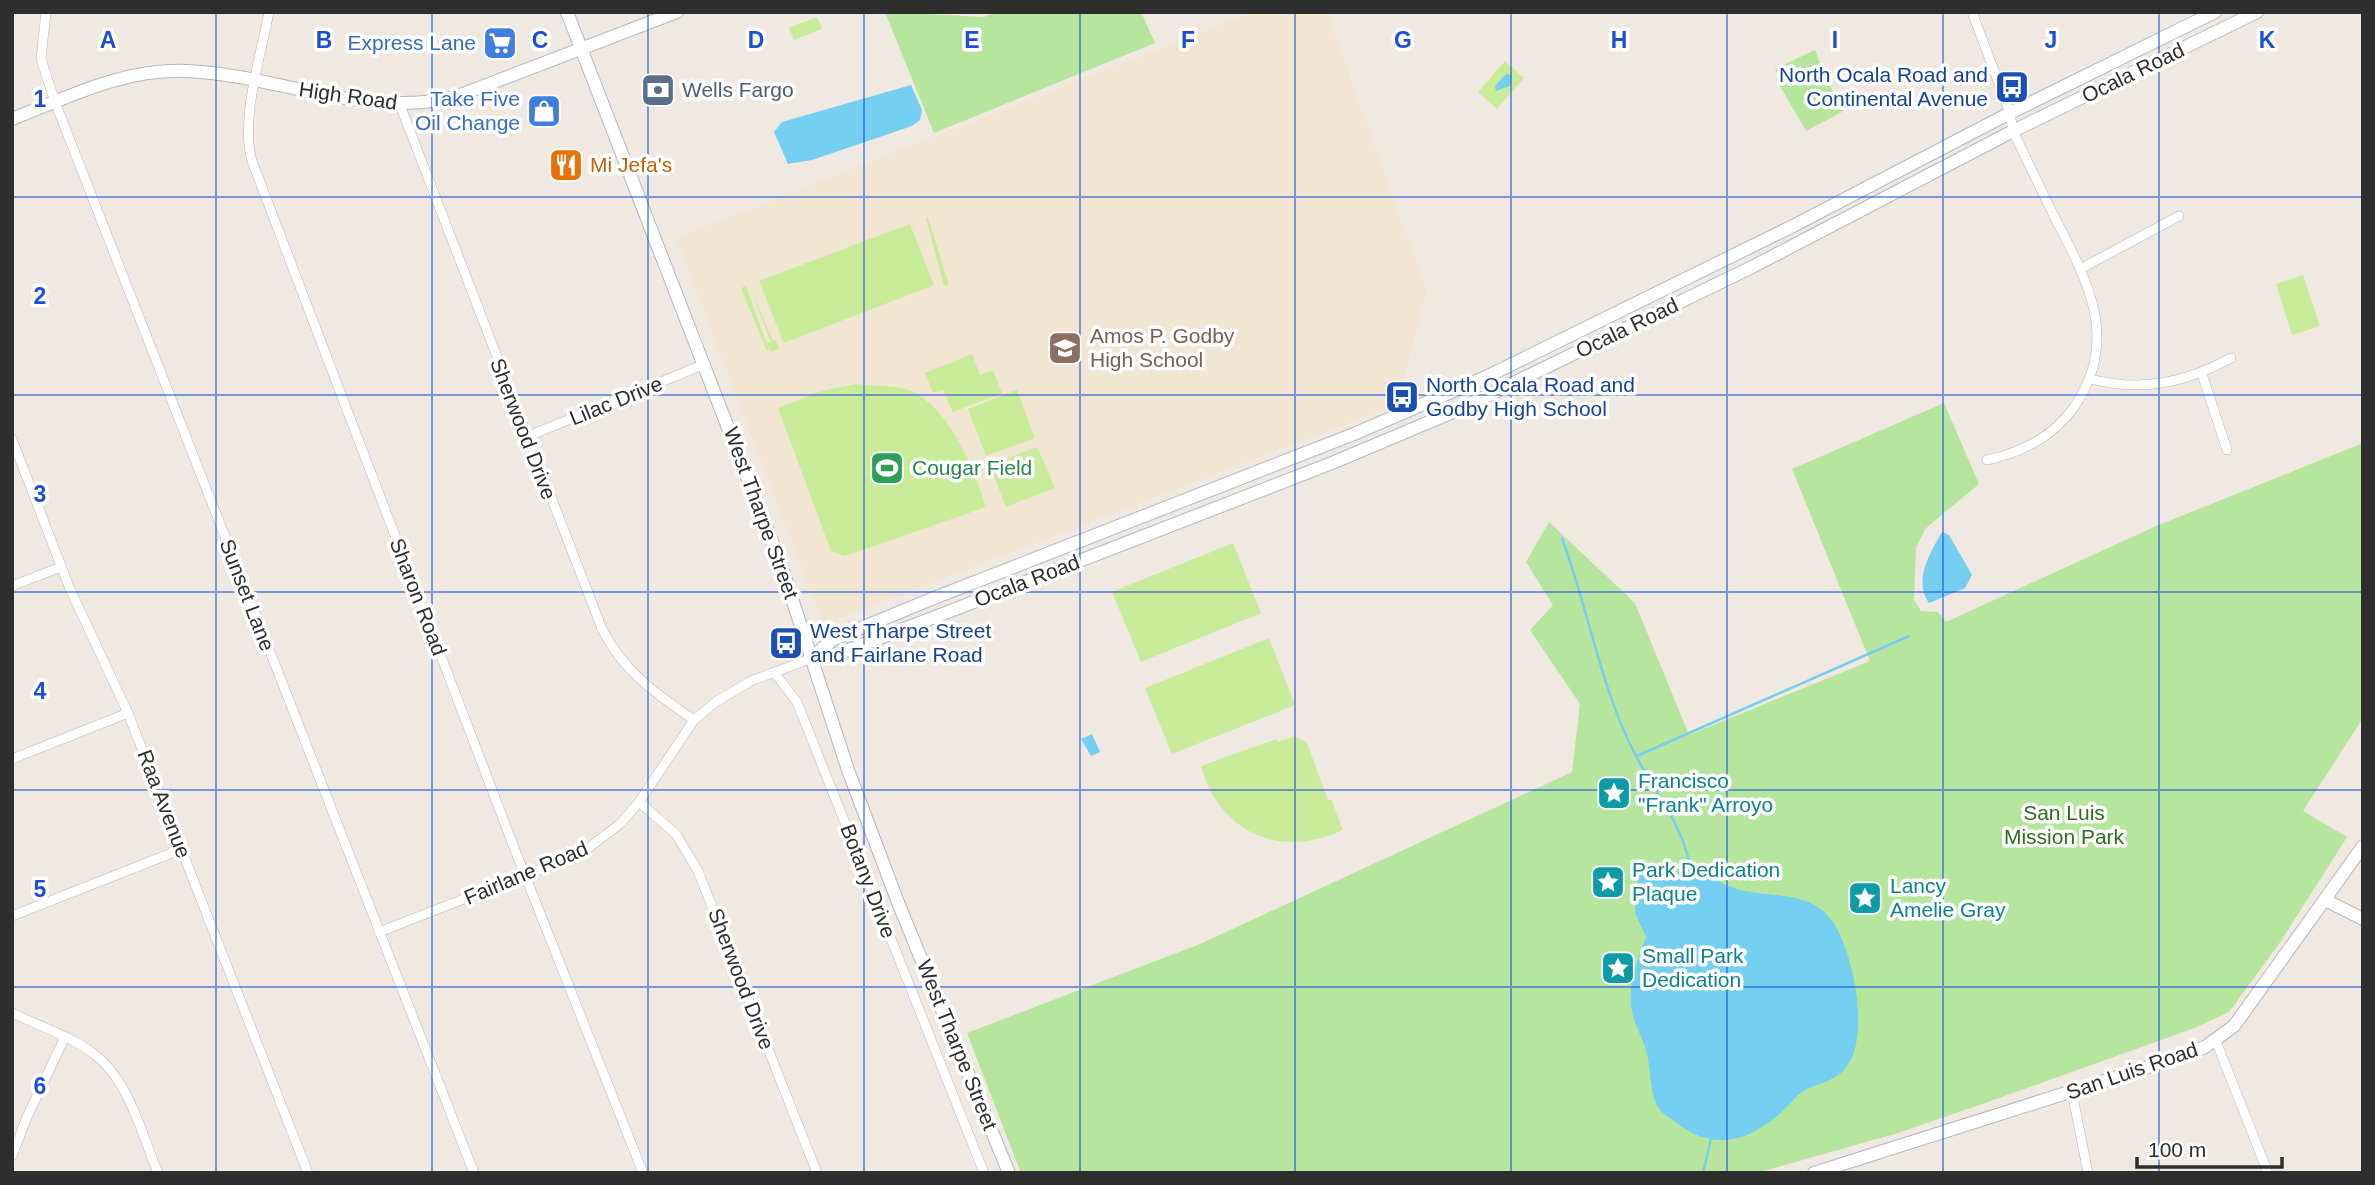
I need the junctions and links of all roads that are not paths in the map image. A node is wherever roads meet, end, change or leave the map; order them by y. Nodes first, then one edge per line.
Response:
1 (46, 12) edge
2 (268, 12) edge
3 (567, 12) edge
4 (677, 12) edge
5 (1972, 12) edge
6 (2215, 12) edge
7 (2257, 12) edge
8 (2145, 47) junction
9 (581, 49) junction
10 (2151, 64) junction
11 (256, 82) junction
12 (55, 102) junction
13 (400, 105) junction
14 (2010, 113) junction
15 (12, 119) edge
16 (2013, 131) junction
17 (2179, 216) dead end
18 (1722, 261) junction
19 (2082, 268) junction
20 (1729, 278) junction
21 (1580, 331) junction
22 (1565, 339) junction
23 (1589, 347) junction
24 (1573, 355) junction
25 (2231, 358) dead end
26 (705, 364) junction
27 (2202, 374) junction
28 (2090, 379) junction
29 (1461, 388) junction
30 (1460, 409) junction
31 (526, 437) junction
32 (12, 439) edge
33 (1325, 446) junction
34 (2227, 450) dead end
35 (1303, 454) junction
36 (1987, 460) dead end
37 (1332, 463) junction
38 (1309, 472) junction
39 (61, 567) junction
40 (999, 572) junction
41 (12, 586) edge
42 (1006, 590) junction
43 (812, 658) junction
44 (774, 672) junction
45 (128, 713) junction
46 (694, 720) junction
47 (12, 759) edge
48 (639, 802) junction
49 (2363, 846) edge
50 (182, 849) junction
51 (527, 876) junction
52 (2325, 900) junction
53 (12, 916) edge
54 (2363, 919) edge
55 (379, 932) junction
56 (12, 1013) edge
57 (64, 1039) junction
58 (2216, 1041) junction
59 (2071, 1092) junction
60 (12, 1156) edge
61 (158, 1173) edge
62 (309, 1173) edge
63 (474, 1173) edge
64 (643, 1173) edge
65 (817, 1173) edge
66 (984, 1173) edge
67 (1009, 1173) edge
68 (1814, 1173) edge
69 (2088, 1173) edge
70 (2268, 1173) edge

1 - 12 street, Sunset Lane
2 - 11 street, Sharon Road
3 - 9 main road, West Tharpe Street
4 - 9 main road, High Road
5 - 14 street
6 - 8 main road, Ocala Road
7 - 10 main road, Ocala Road
8 - 10 main road
8 - 14 main road, Ocala Road
9 - 13 main road, High Road
9 - 26 main road, West Tharpe Street
10 - 16 main road, Ocala Road
11 - 12 main road, High Road
11 - 13 main road, High Road
11 - 51 street, Sharon Road
12 - 15 main road, High Road
12 - 55 street, Sunset Lane
13 - 31 street, Sherwood Drive
14 - 16 street
14 - 18 main road, Ocala Road
16 - 19 street
16 - 20 main road, Ocala Road
17 - 19 street
18 - 20 main road
18 - 21 main road, Ocala Road
19 - 28 street
20 - 23 main road, Ocala Road
21 - 22 main road, Ocala Road
21 - 23 main road
22 - 24 main road
22 - 29 main road, Ocala Road
23 - 24 main road, Ocala Road
24 - 30 main road, Ocala Road
25 - 27 street
26 - 31 street, Lilac Drive
26 - 43 main road, West Tharpe Street
27 - 28 street
27 - 34 street
28 - 36 street
29 - 30 main road
29 - 33 main road, Ocala Road
30 - 37 main road, Ocala Road
31 - 46 street, Sherwood Drive
32 - 39 street, Raa Avenue
33 - 35 main road, Ocala Road
33 - 37 main road
35 - 38 main road
35 - 40 main road, Ocala Road
37 - 38 main road, Ocala Road
38 - 42 main road, Ocala Road
39 - 41 street
39 - 45 street, Raa Avenue
40 - 42 main road
40 - 43 main road, Ocala Road
42 - 43 main road, Ocala Road
43 - 44 street, Fairlane Road
43 - 67 main road, West Tharpe Street
44 - 46 street, Fairlane Road
44 - 66 street, Botany Drive
45 - 47 street
45 - 50 street, Raa Avenue
46 - 48 street, Fairlane Road
48 - 51 street, Fairlane Road
48 - 65 street, Sherwood Drive
49 - 52 main road, San Luis Road
50 - 53 street
50 - 62 street, Raa Avenue
51 - 55 street, Fairlane Road
51 - 64 street, Sharon Road
52 - 54 main road
52 - 58 main road, San Luis Road
55 - 63 street, Sunset Lane
56 - 57 street
57 - 60 street
57 - 61 street
58 - 59 main road, San Luis Road
58 - 70 street
59 - 68 main road, San Luis Road
59 - 69 street

